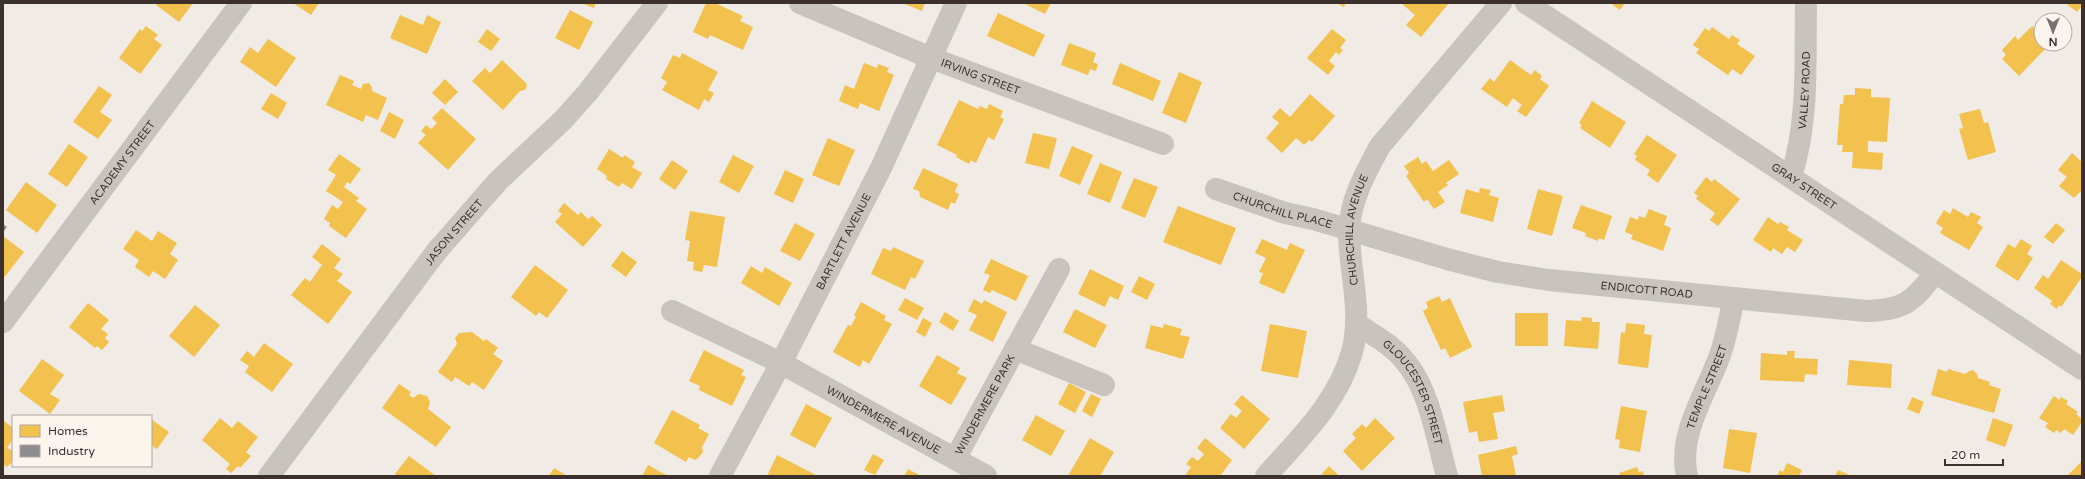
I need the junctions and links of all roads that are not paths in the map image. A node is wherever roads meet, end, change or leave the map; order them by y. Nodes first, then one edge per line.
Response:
1 (241, 3) edge
2 (657, 3) edge
3 (800, 3) edge
4 (956, 3) edge
5 (1501, 3) edge
6 (1526, 3) edge
7 (1806, 3) edge
8 (931, 58) junction
9 (1163, 144) dead end
10 (1792, 177) junction
11 (1216, 189) dead end
12 (1349, 231) junction
13 (1059, 269) dead end
14 (1935, 273) junction
15 (1734, 298) junction
16 (672, 311) dead end
17 (3, 322) edge
18 (1356, 324) junction
19 (1015, 350) junction
20 (781, 363) junction
21 (2082, 369) edge
22 (1104, 384) dead end
23 (955, 459) junction
24 (268, 476) edge
25 (720, 476) edge
26 (986, 476) edge
27 (1266, 476) edge
28 (1447, 476) edge
29 (1687, 476) edge

1 - 17 street, ACADEMY STREET
2 - 24 street, JASON STREET
3 - 8 street, IRVING STREET
4 - 8 street, BARTLETT AVENUE
5 - 12 street, CHURCHILL AVENUE
6 - 10 street, GRAY STREET
7 - 10 street, VALLEY ROAD
8 - 9 street, IRVING STREET
8 - 20 street, BARTLETT AVENUE
10 - 14 street, GRAY STREET
11 - 12 street, CHURCHILL PLACE
12 - 15 street, ENDICOTT ROAD
12 - 18 street, CHURCHILL AVENUE
13 - 19 street, WINDERMERE PARK
14 - 15 street, ENDICOTT ROAD
14 - 21 street, GRAY STREET
15 - 29 street, TEMPLE STREET
16 - 20 street, WINDERMERE AVENUE
18 - 27 street, CHURCHILL AVENUE
18 - 28 street, GLOUCESTER STREET
19 - 22 street, WINDERMERE PARK
19 - 23 street, WINDERMERE PARK
20 - 23 street, WINDERMERE AVENUE
20 - 25 street, BARTLETT AVENUE
23 - 26 street, WINDERMERE AVENUE

